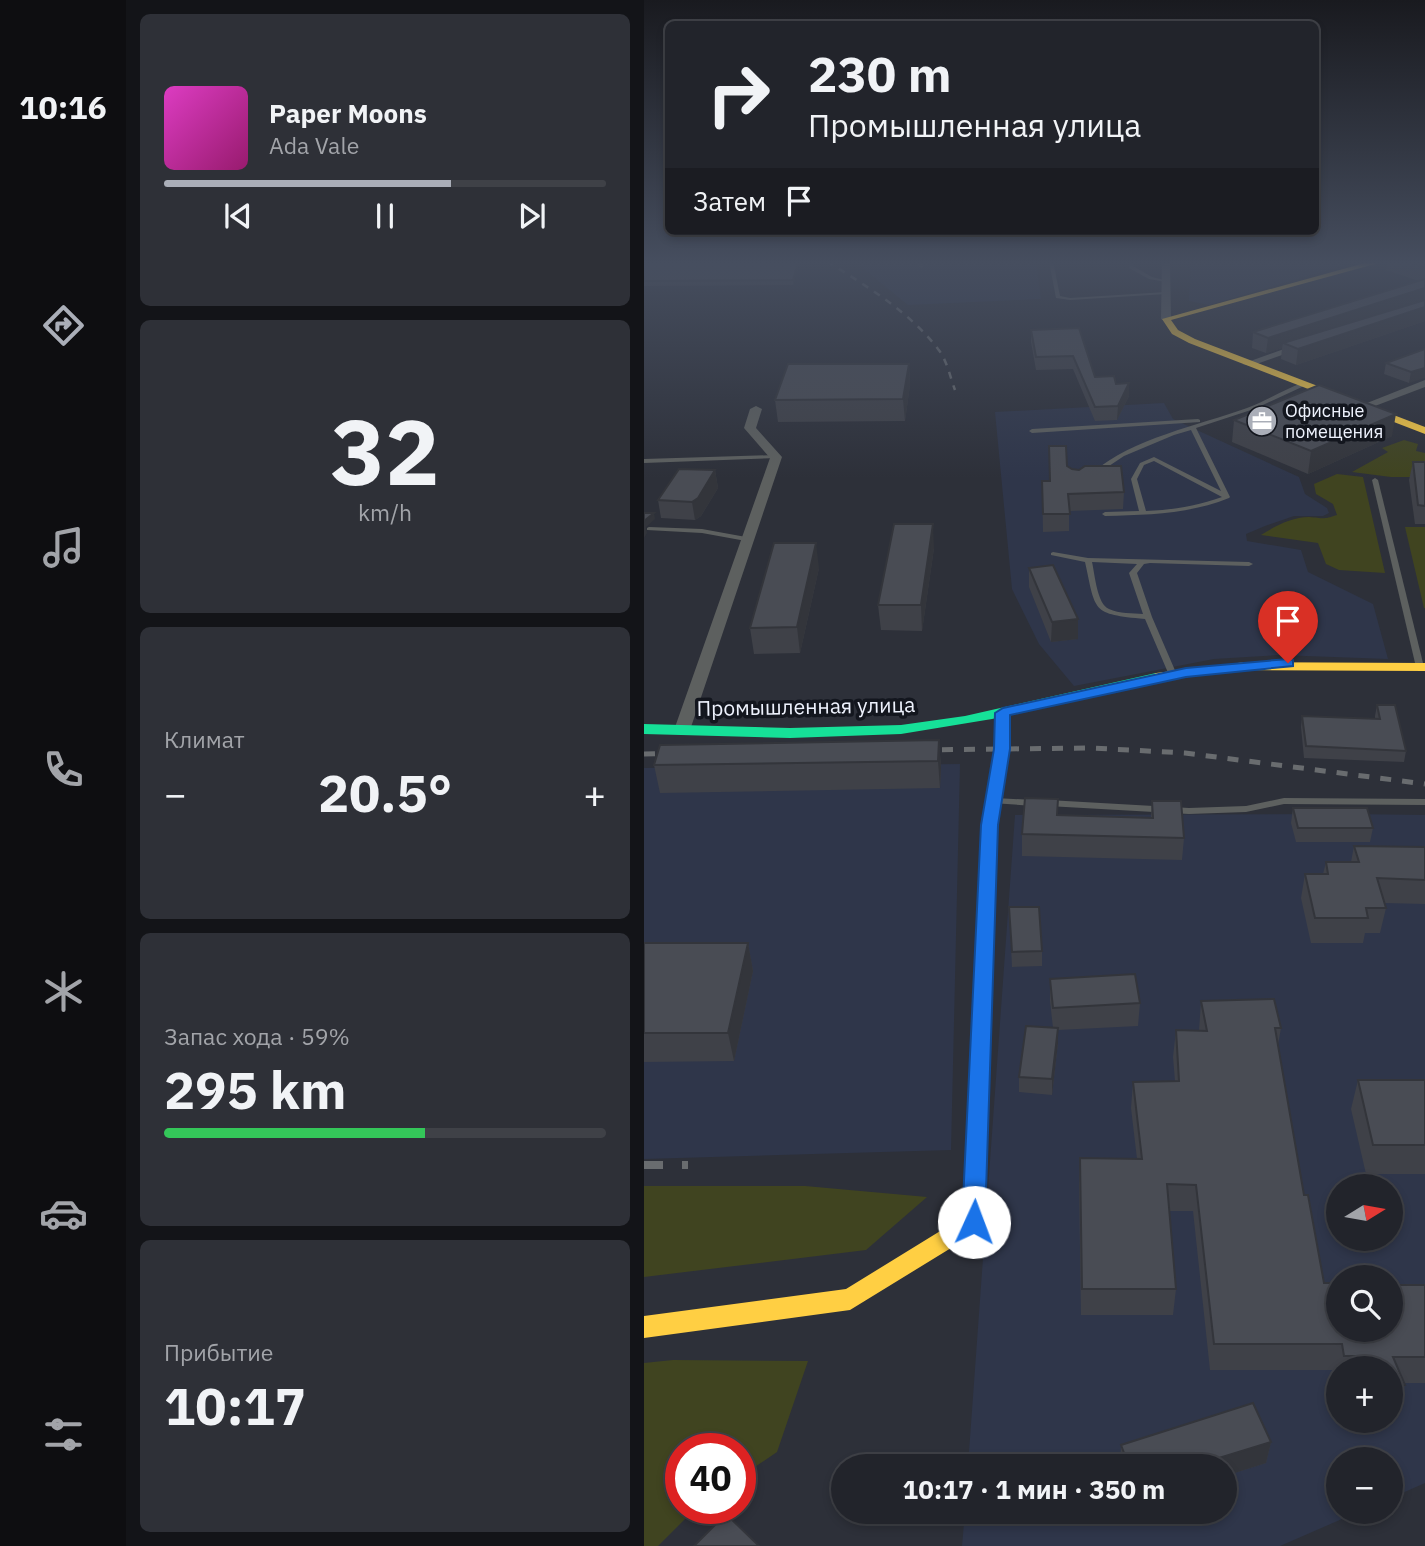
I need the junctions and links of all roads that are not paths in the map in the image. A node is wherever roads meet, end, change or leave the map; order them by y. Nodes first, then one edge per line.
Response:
1 (1178, 333) edge
2 (1310, 344) edge
3 (1247, 364) junction
4 (1425, 383) edge
5 (1302, 385) junction
6 (1363, 407) junction
7 (756, 409) dead end
8 (1220, 420) junction
9 (1193, 427) junction
10 (1032, 431) dead end
11 (1425, 431) edge
12 (776, 457) junction
13 (644, 461) edge
14 (1085, 478) edge
15 (1375, 480) dead end
16 (1227, 496) junction
17 (1143, 513) junction
18 (1105, 514) dead end
19 (649, 529) dead end
20 (746, 538) junction
21 (1053, 554) dead end
22 (1088, 560) junction
23 (1142, 562) junction
24 (1249, 564) dead end
25 (1148, 617) junction
26 (1423, 667) edge
27 (1173, 675) junction
28 (1003, 713) junction
29 (644, 729) edge
30 (682, 730) junction
31 (993, 801) junction
32 (1425, 802) edge
33 (644, 1327) edge

1 - 3 street
2 - 3 street
3 - 5 street
4 - 6 street
5 - 6 street
5 - 8 lane
6 - 11 street
7 - 12 street
8 - 9 lane
8 - 10 lane
9 - 14 lane
9 - 16 lane
12 - 13 lane
12 - 20 street
15 - 26 lane
16 - 17 lane
16 - 17 lane
17 - 18 lane
19 - 20 lane
20 - 30 street
21 - 22 lane
22 - 23 lane
22 - 25 lane
23 - 24 lane
23 - 25 lane
25 - 27 lane
26 - 27 street, Промышленная улица
27 - 28 street, Промышленная улица
28 - 30 street, Промышленная улица
28 - 31 street
29 - 30 street, Промышленная улица
31 - 32 lane
31 - 33 street

